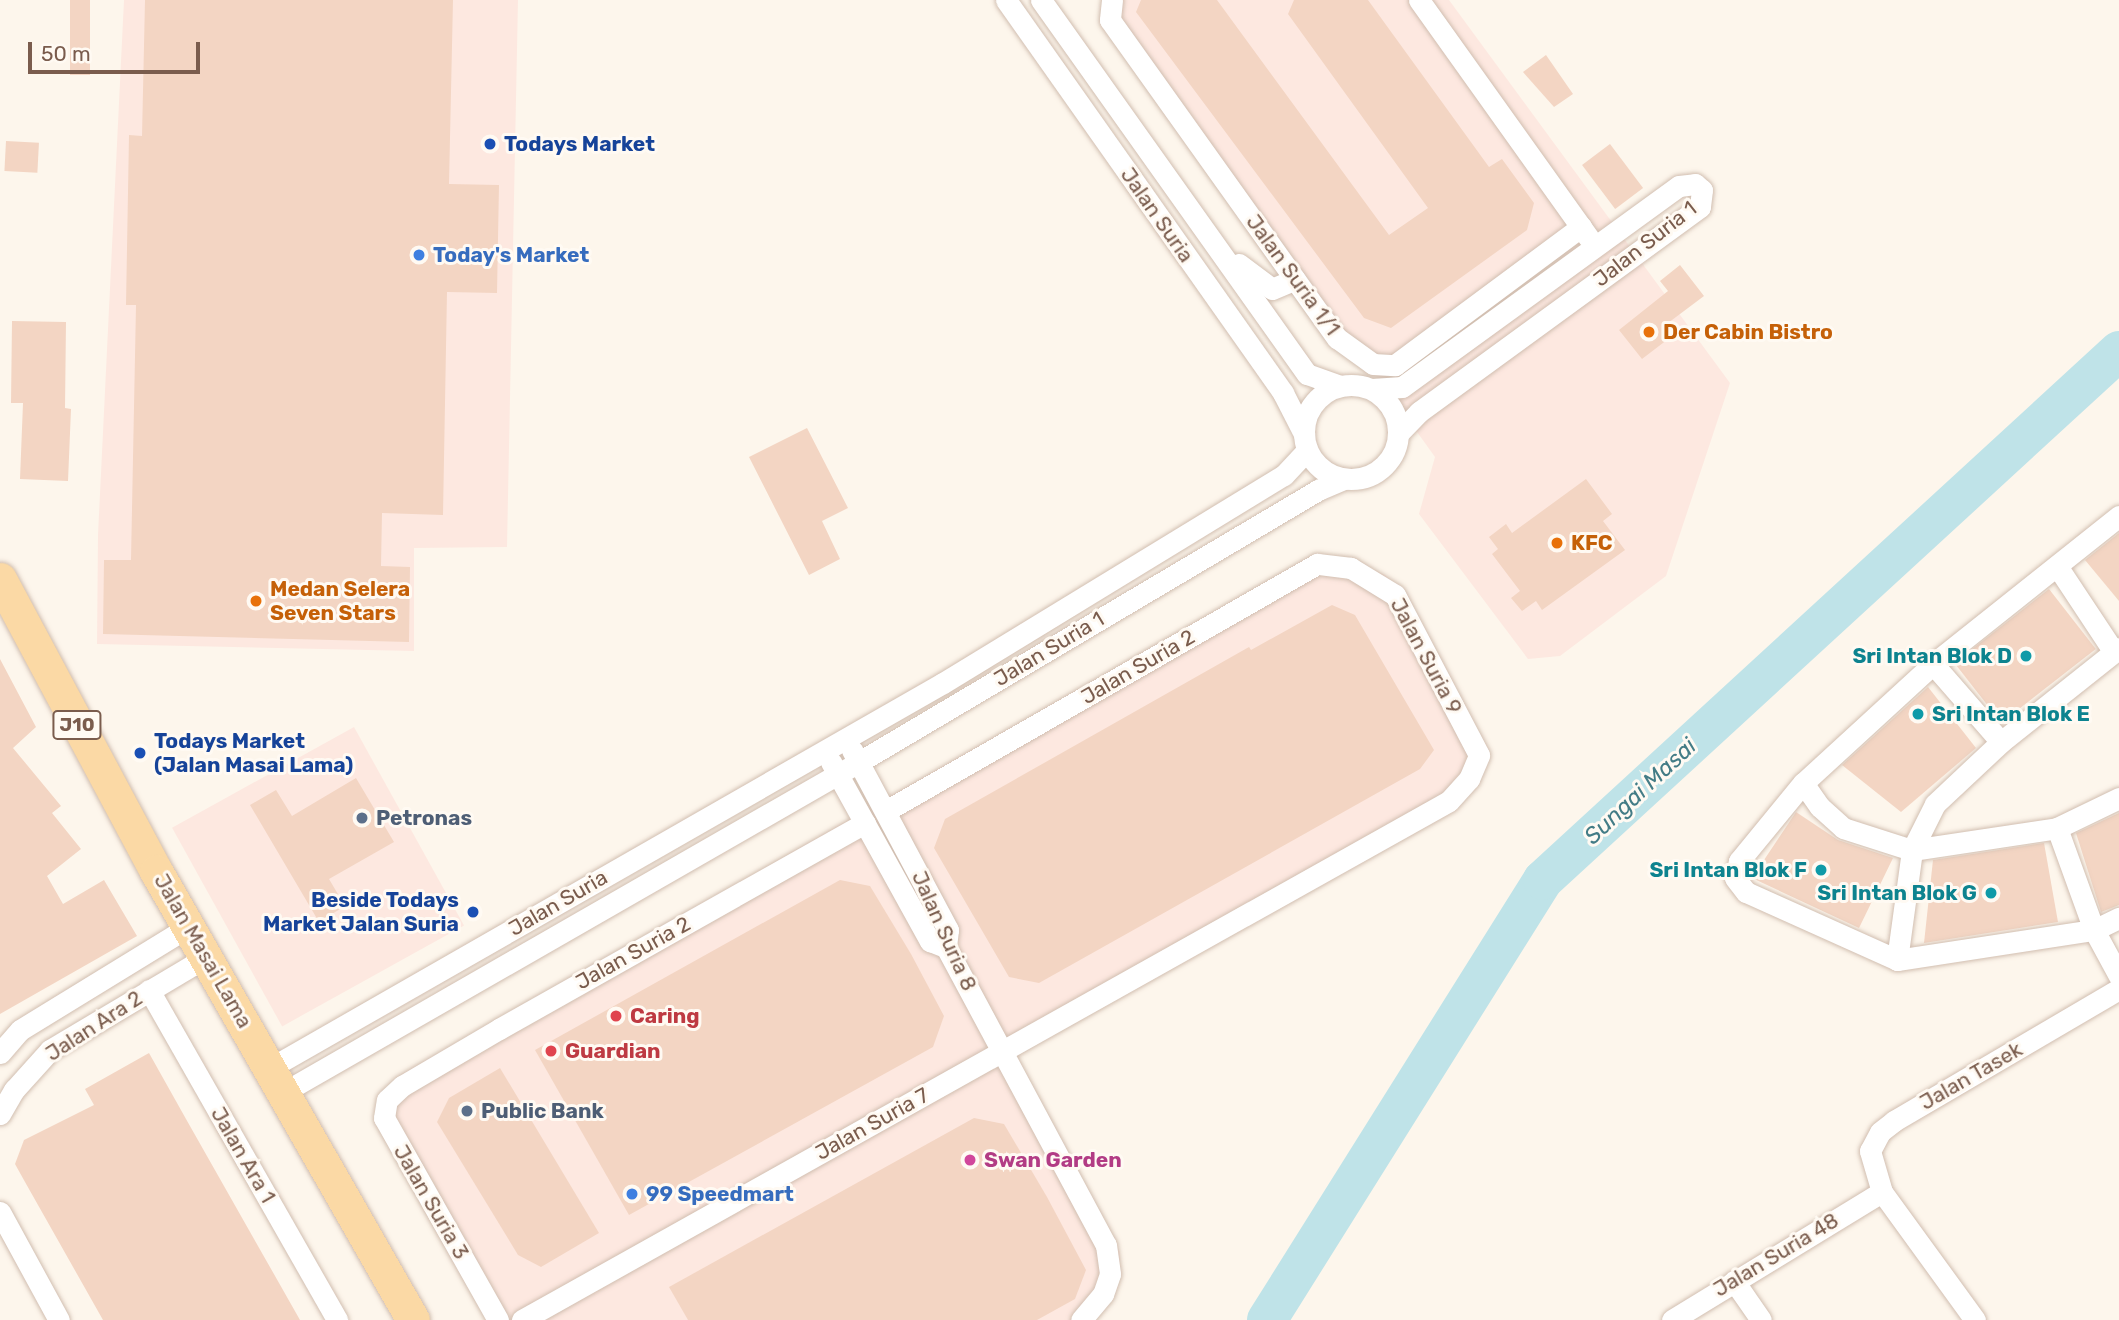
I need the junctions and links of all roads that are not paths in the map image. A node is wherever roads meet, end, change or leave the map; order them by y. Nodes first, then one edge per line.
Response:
1 (1006, 0) edge
2 (1041, 0) edge
3 (1112, 0) edge
4 (1419, 0) edge
5 (1581, 227) junction
6 (1214, 243) junction
7 (1595, 247) junction
8 (1612, 271) junction
9 (1296, 279) junction
10 (1340, 386) junction
11 (1372, 389) junction
12 (1398, 434) junction
13 (1306, 442) junction
14 (1344, 479) junction
15 (2119, 516) edge
16 (1317, 564) joint
17 (2057, 566) junction
18 (0, 579) edge
19 (2117, 650) edge
20 (1933, 664) junction
21 (845, 738) junction
22 (2001, 742) junction
23 (825, 750) junction
24 (1479, 755) joint
25 (859, 762) junction
26 (838, 774) junction
27 (1803, 783) junction
28 (2119, 798) edge
29 (886, 811) junction
30 (755, 822) joint
31 (865, 823) junction
32 (2057, 828) junction
33 (1912, 850) junction
34 (2119, 918) edge
35 (188, 927) junction
36 (2094, 930) junction
37 (946, 947) junction
38 (206, 957) junction
39 (1897, 960) junction
40 (2119, 975) edge
41 (2119, 989) edge
42 (149, 990) junction
43 (1002, 1051) junction
44 (0, 1052) edge
45 (277, 1080) junction
46 (402, 1086) joint
47 (0, 1114) edge
48 (1882, 1192) junction
49 (0, 1212) edge
50 (1734, 1281) junction
51 (59, 1320) edge
52 (337, 1320) edge
53 (413, 1320) edge
54 (498, 1320) edge
55 (522, 1320) edge
56 (1081, 1320) edge
57 (1672, 1320) edge
58 (1761, 1320) edge
59 (1975, 1320) edge

1 - 13 street, Jalan Suria
2 - 6 street, Jalan Suria
3 - 9 street, Jalan Suria 1/1
4 - 5 street
5 - 7 street
5 - 9 street, Jalan Suria 1/1
6 - 9 street
6 - 10 street, Jalan Suria
7 - 8 street
7 - 8 street, Jalan Suria 1
7 - 11 street, Jalan Suria 1
8 - 12 street, Jalan Suria 1
10 - 11 street
10 - 13 street
11 - 12 street
12 - 14 street
13 - 14 street
13 - 21 street, Jalan Suria 1
14 - 25 street, Jalan Suria 1
15 - 17 street
16 - 24 street, Jalan Suria 9
16 - 29 street, Jalan Suria 2
17 - 19 street
17 - 20 street
18 - 35 main road, Jalan Masai Lama / J10
19 - 22 street
20 - 22 street
20 - 27 street
21 - 23 street, Jalan Suria
21 - 25 street, Jalan Suria 8
22 - 33 street
23 - 26 street
23 - 45 street, Jalan Suria
24 - 43 street, Jalan Suria 7
25 - 26 street, Jalan Suria 1
25 - 29 street, Jalan Suria 8
26 - 30 street, Jalan Suria 1
26 - 31 street
27 - 33 street
27 - 39 street
28 - 32 street
29 - 37 street, Jalan Suria 8
30 - 45 street, Jalan Suria
31 - 37 street
31 - 46 street, Jalan Suria 2
32 - 33 street
32 - 36 street
33 - 39 street
34 - 36 street
35 - 38 main road, Jalan Masai Lama / J10
35 - 44 street, Jalan Ara 2
36 - 39 street
36 - 40 street
37 - 43 street, Jalan Suria 8
38 - 42 street, Jalan Ara 2
38 - 45 main road, Jalan Masai Lama / J10
41 - 48 street, Jalan Tasek
42 - 47 street, Jalan Ara 2
42 - 52 street, Jalan Ara 1
43 - 55 street, Jalan Suria 7
43 - 56 street
45 - 53 main road, Jalan Masai Lama / J10
46 - 54 street, Jalan Suria 3
48 - 50 street, Jalan Suria 48
48 - 59 street, Jalan Tasek
49 - 51 street
50 - 57 street, Jalan Suria 48
50 - 58 street

